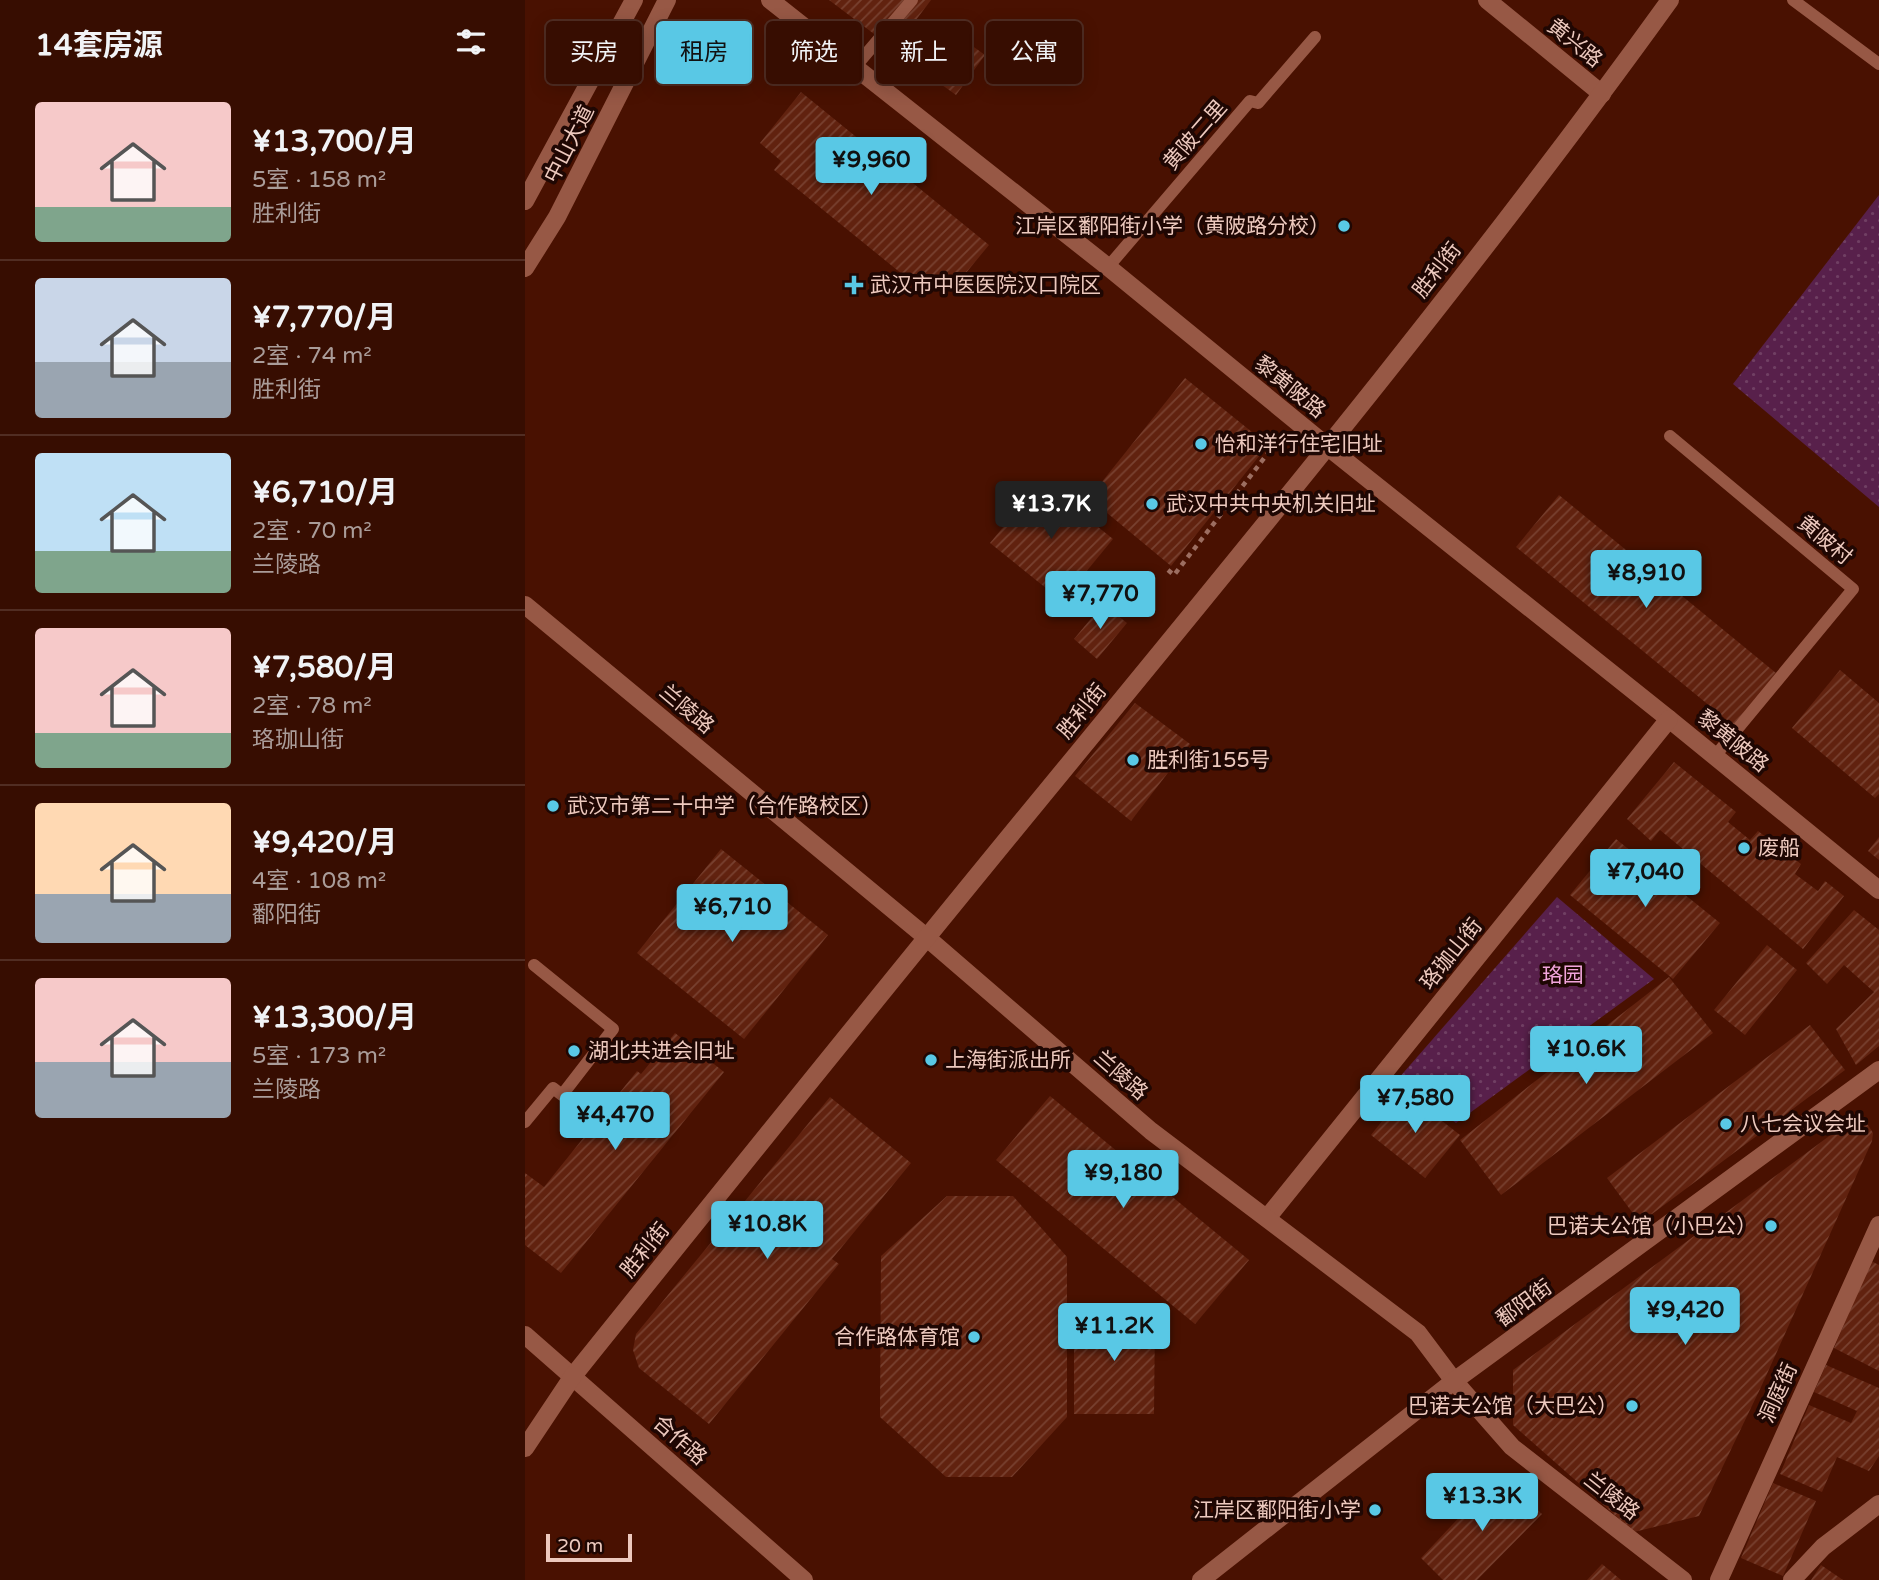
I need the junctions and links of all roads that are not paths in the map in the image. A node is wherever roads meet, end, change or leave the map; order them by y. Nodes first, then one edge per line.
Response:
1 (634, 0) edge
2 (667, 0) edge
3 (770, 0) edge
4 (912, 0) edge
5 (1487, 0) edge
6 (1670, 0) edge
7 (1793, 0) edge
8 (796, 21) edge
9 (1315, 37) dead end
10 (862, 60) edge
11 (1879, 64) edge
12 (862, 74) edge
13 (1602, 94) junction
14 (525, 201) edge
15 (1108, 267) junction
16 (525, 268) edge
17 (1670, 436) dead end
18 (1328, 447) junction
19 (525, 605) edge
20 (1669, 719) junction
21 (1715, 756) junction
22 (1879, 890) edge
23 (926, 937) junction
24 (534, 965) dead end
25 (1879, 1070) edge
26 (525, 1122) edge
27 (1267, 1218) junction
28 (1879, 1226) edge
29 (525, 1335) edge
30 (573, 1376) junction
31 (1454, 1381) junction
32 (525, 1448) edge
33 (1879, 1504) edge
34 (804, 1580) edge
35 (1201, 1580) edge
36 (1683, 1580) edge
37 (1719, 1580) edge
38 (1792, 1580) edge

1 - 14 street, 中山大道
2 - 16 street, 中山大道
3 - 8 street, 黎黄陂路
4 - 10 lane
5 - 13 street, 黄兴路
6 - 13 street, 胜利街
7 - 11 lane
9 - 15 lane, 黄陂二里
12 - 15 street, 黎黄陂路
13 - 18 street, 胜利街
15 - 18 street, 黎黄陂路
17 - 21 lane, 黄陂村
18 - 20 street, 黎黄陂路
18 - 23 street, 胜利街
19 - 23 street, 兰陵路
20 - 21 street, 黎黄陂路
20 - 27 street, 珞珈山街
21 - 22 street, 黎黄陂路
23 - 27 street, 兰陵路
23 - 30 street, 胜利街
24 - 26 lane
25 - 31 street, 鄱阳街
27 - 31 street, 兰陵路
28 - 37 street, 洞庭街
29 - 30 street, 合作路
30 - 32 street, 胜利街
30 - 34 street, 合作路
31 - 35 street, 鄱阳街
31 - 36 street, 兰陵路
33 - 38 street

